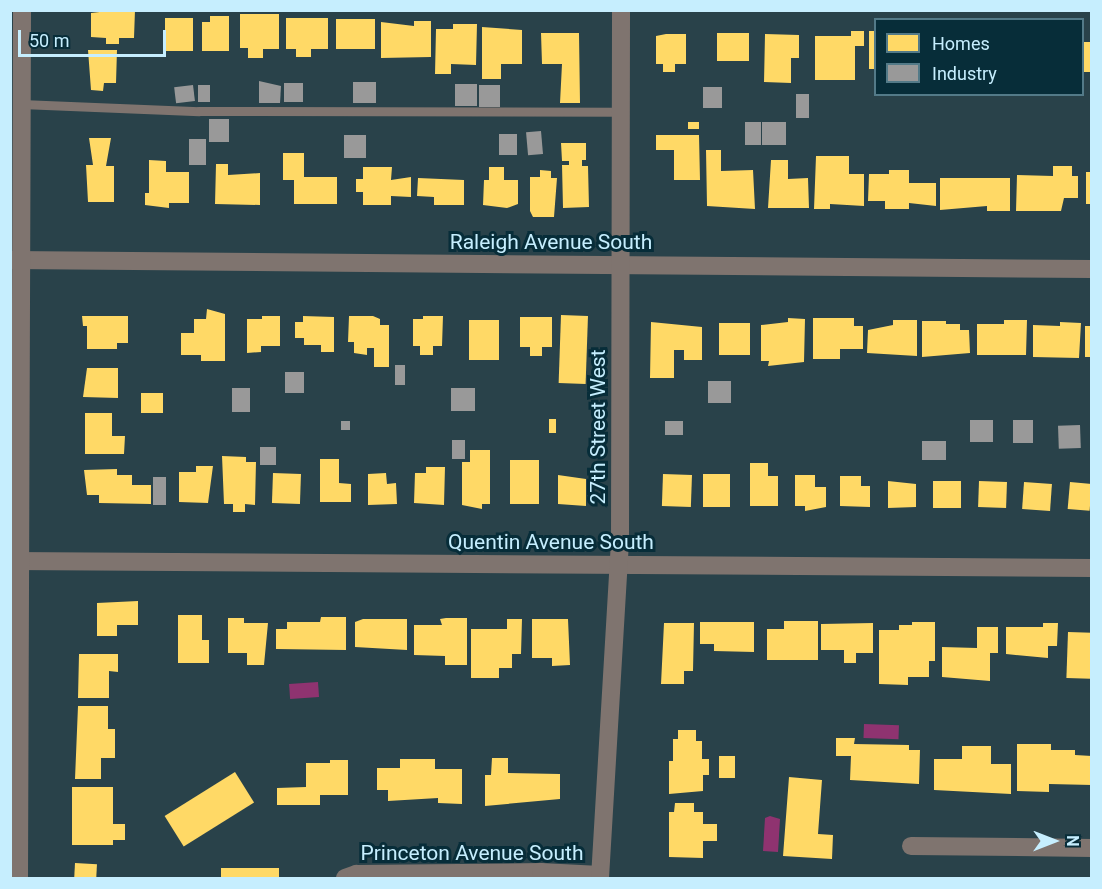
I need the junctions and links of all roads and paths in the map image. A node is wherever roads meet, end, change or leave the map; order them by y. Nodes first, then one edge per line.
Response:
1 (22, 10) edge
2 (621, 10) edge
3 (21, 104) junction
4 (621, 112) junction
5 (15, 260) edge
6 (621, 265) junction
7 (1092, 268) edge
8 (15, 561) edge
9 (617, 565) junction
10 (1092, 568) edge
11 (911, 846) dead end
12 (1092, 848) edge
13 (16, 867) edge
14 (600, 877) edge
15 (345, 879) edge

1 - 3 street
2 - 4 street, 27th Street West
3 - 4 lane
3 - 5 street
4 - 6 street, 27th Street West
5 - 6 street, Raleigh Avenue South
5 - 8 street
6 - 7 street, Raleigh Avenue South
6 - 9 street, 27th Street West
8 - 9 street, Quentin Avenue South
8 - 13 street
9 - 10 street, Quentin Avenue South
9 - 14 street, 27th Street West
11 - 12 street
14 - 15 street, Princeton Avenue South

